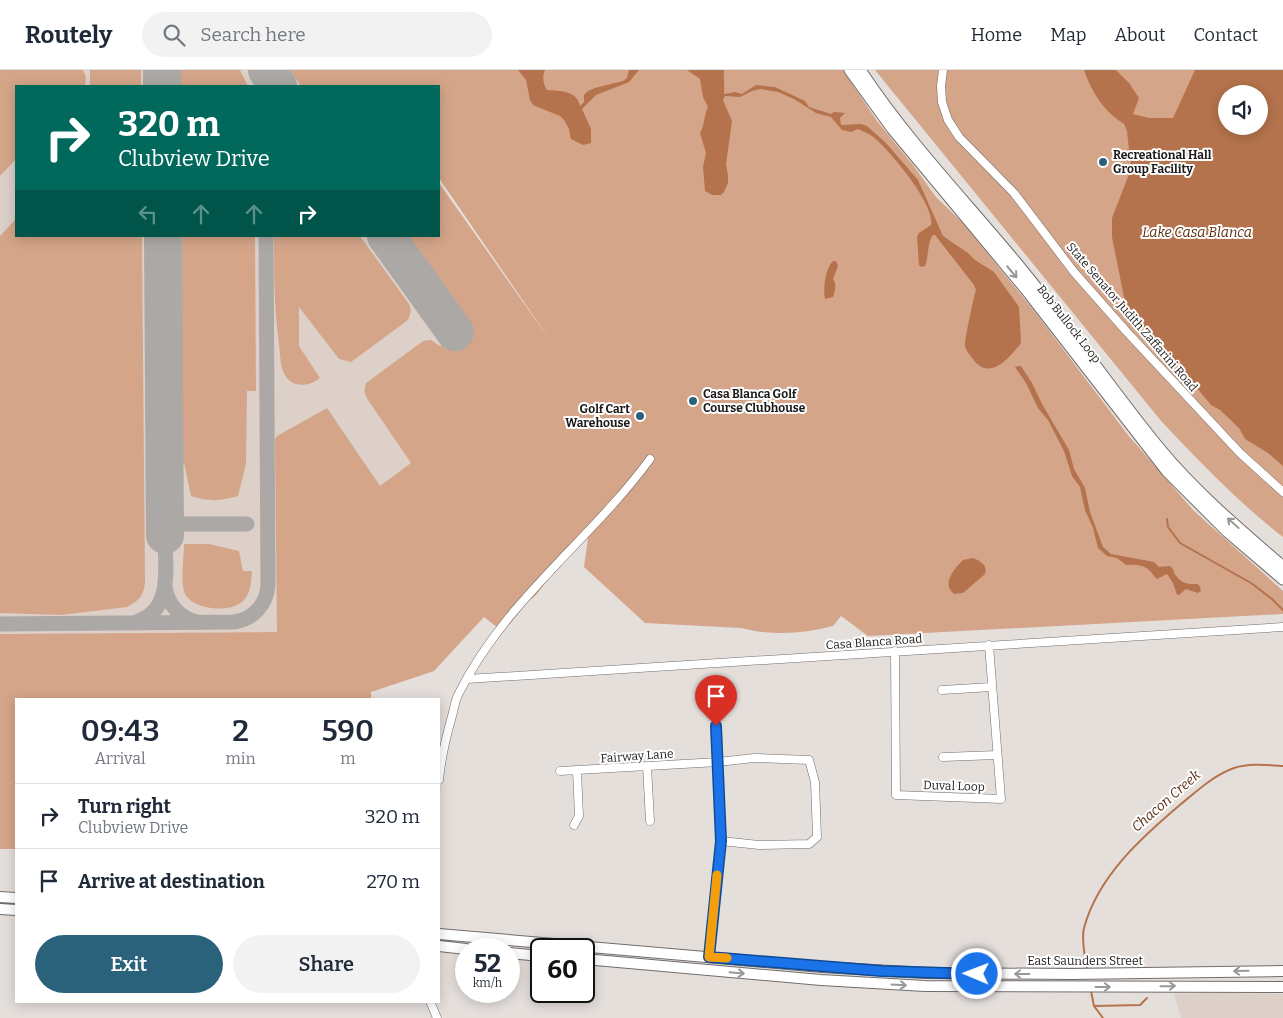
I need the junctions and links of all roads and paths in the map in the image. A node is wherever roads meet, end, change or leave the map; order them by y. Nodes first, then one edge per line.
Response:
1 (850, 70) edge
2 (860, 70) edge
3 (943, 70) edge
4 (650, 459) dead end
5 (1283, 492) edge
6 (1283, 567) edge
7 (1283, 579) edge
8 (1283, 627) edge
9 (989, 646) junction
10 (895, 651) junction
11 (467, 679) junction
12 (992, 687) junction
13 (942, 690) dead end
14 (716, 726) dead end
15 (997, 755) junction
16 (943, 757) dead end
17 (718, 762) junction
18 (440, 764) edge
19 (647, 766) junction
20 (577, 771) junction
21 (560, 772) dead end
22 (650, 821) dead end
23 (574, 825) dead end
24 (721, 841) junction
25 (0, 897) edge
26 (15, 898) edge
27 (0, 903) edge
28 (15, 904) edge
29 (0, 909) edge
30 (15, 910) edge
31 (440, 934) edge
32 (440, 946) edge
33 (455, 948) edge
34 (626, 950) junction
35 (595, 953) edge
36 (709, 957) junction
37 (595, 960) edge
38 (623, 963) junction
39 (1283, 971) edge
40 (1200, 972) junction
41 (1200, 986) junction
42 (1283, 987) edge
43 (431, 1003) edge
44 (437, 1018) edge

1 -> 7 highway, Bob Bullock Loop
6 -> 2 highway, Bob Bullock Loop
3 - 5 street, State Senator Judith Zaffarini Road
4 - 11 street
8 - 9 street, Casa Blanca Road
9 - 10 street, Casa Blanca Road
9 - 12 street, Duval Loop
10 - 11 street, Casa Blanca Road
10 - 15 street, Duval Loop
11 - 18 street
12 - 13 street
12 - 15 street, Duval Loop
14 - 17 street
15 - 16 street
17 - 19 street, Fairway Lane
17 - 24 street
17 - 24 street, Fairway Lane
19 - 20 street, Fairway Lane
19 - 22 street
20 - 21 street, Fairway Lane
20 - 23 street
24 - 36 street
25 - 26 main road
27 - 28 main road
29 - 30 main road
31 - 34 main road, East Saunders Street
32 - 33 main road
34 - 35 main road
34 - 36 main road, East Saunders Street
36 - 38 main road
40 -> 36 main road, East Saunders Street
37 - 38 main road, East Saunders Street
38 -> 41 main road, East Saunders Street
39 -> 40 main road, East Saunders Street
40 - 41 main road
41 - 42 main road, East Saunders Street
43 - 44 street

